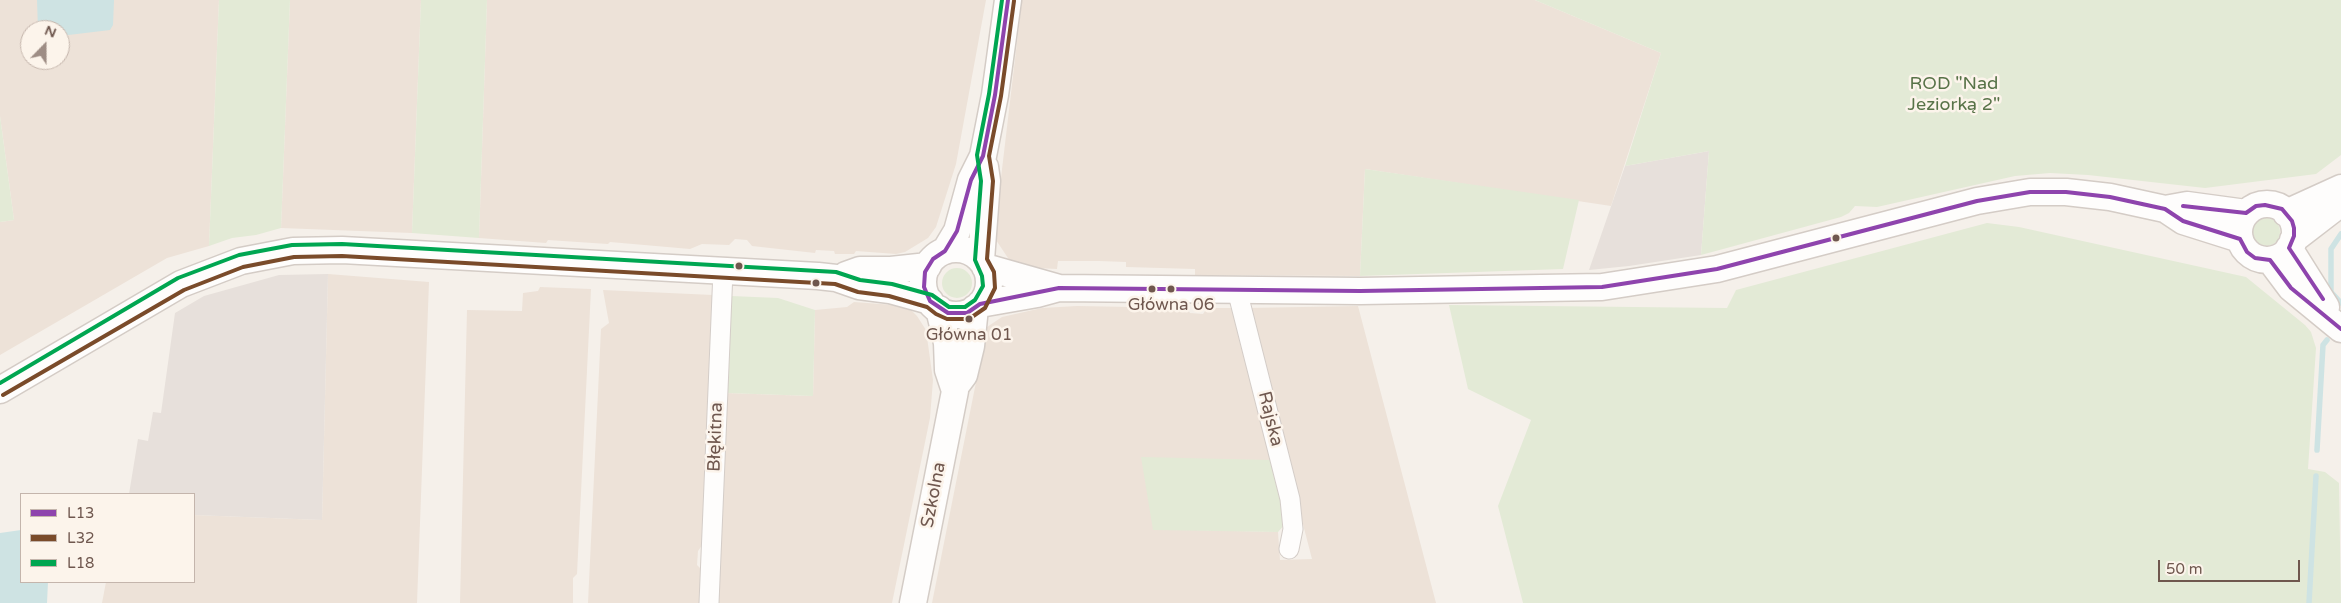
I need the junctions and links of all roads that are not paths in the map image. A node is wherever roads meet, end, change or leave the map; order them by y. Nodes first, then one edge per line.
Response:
1 (1008, 0) edge
2 (984, 156) junction
3 (2341, 188) edge
4 (2341, 203) edge
5 (2165, 210) junction
6 (2246, 213) junction
7 (2286, 213) junction
8 (2240, 239) junction
9 (2284, 249) junction
10 (937, 258) junction
11 (983, 263) junction
12 (723, 271) junction
13 (836, 278) junction
14 (1059, 288) junction
15 (1237, 290) junction
16 (934, 305) junction
17 (978, 306) junction
18 (2334, 322) edge
19 (955, 387) junction
20 (0, 390) edge
21 (1289, 549) dead end
22 (709, 603) edge
23 (914, 603) edge

1 - 2 main road
2 - 10 main road
2 - 11 main road
3 - 7 main road
4 - 9 main road
5 - 6 main road
5 - 8 main road
5 - 15 main road
6 - 7 main road
6 - 8 main road
7 - 9 main road
8 - 9 main road
9 - 18 main road
10 - 11 main road
10 - 13 main road
10 - 16 main road
11 - 14 main road
11 - 17 main road
12 - 13 main road
12 - 20 main road
12 - 22 street, Błękitna
13 - 16 main road
14 - 15 main road
14 - 17 main road
15 - 21 street, Rajska
16 - 17 main road
16 - 19 main road, Szkolna
17 - 19 main road, Szkolna
19 - 23 main road, Szkolna

